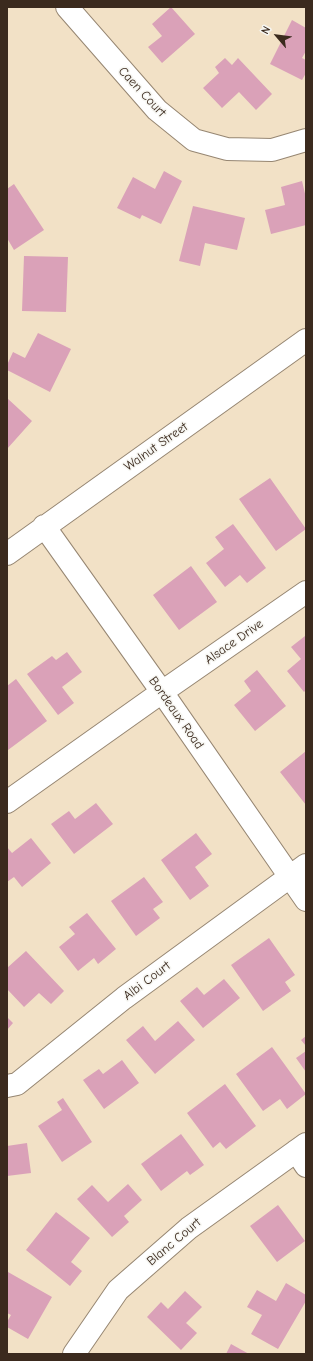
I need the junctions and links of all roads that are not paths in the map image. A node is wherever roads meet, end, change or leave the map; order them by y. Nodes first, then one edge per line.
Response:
1 (67, 7) edge
2 (306, 140) edge
3 (306, 340) edge
4 (44, 526) junction
5 (7, 554) edge
6 (306, 592) edge
7 (162, 692) junction
8 (7, 802) edge
9 (298, 871) edge
10 (306, 900) edge
11 (7, 1086) edge
12 (303, 1154) edge
13 (74, 1354) edge

1 - 2 street, Caen Court
3 - 4 street, Walnut Street
4 - 5 street, Walnut Street
4 - 7 street, Bordeaux Road
6 - 7 street, Alsace Drive
7 - 8 street
7 - 9 street, Bordeaux Road
9 - 10 street, Bordeaux Road
9 - 11 street, Albi Court
12 - 13 street, Blanc Court

